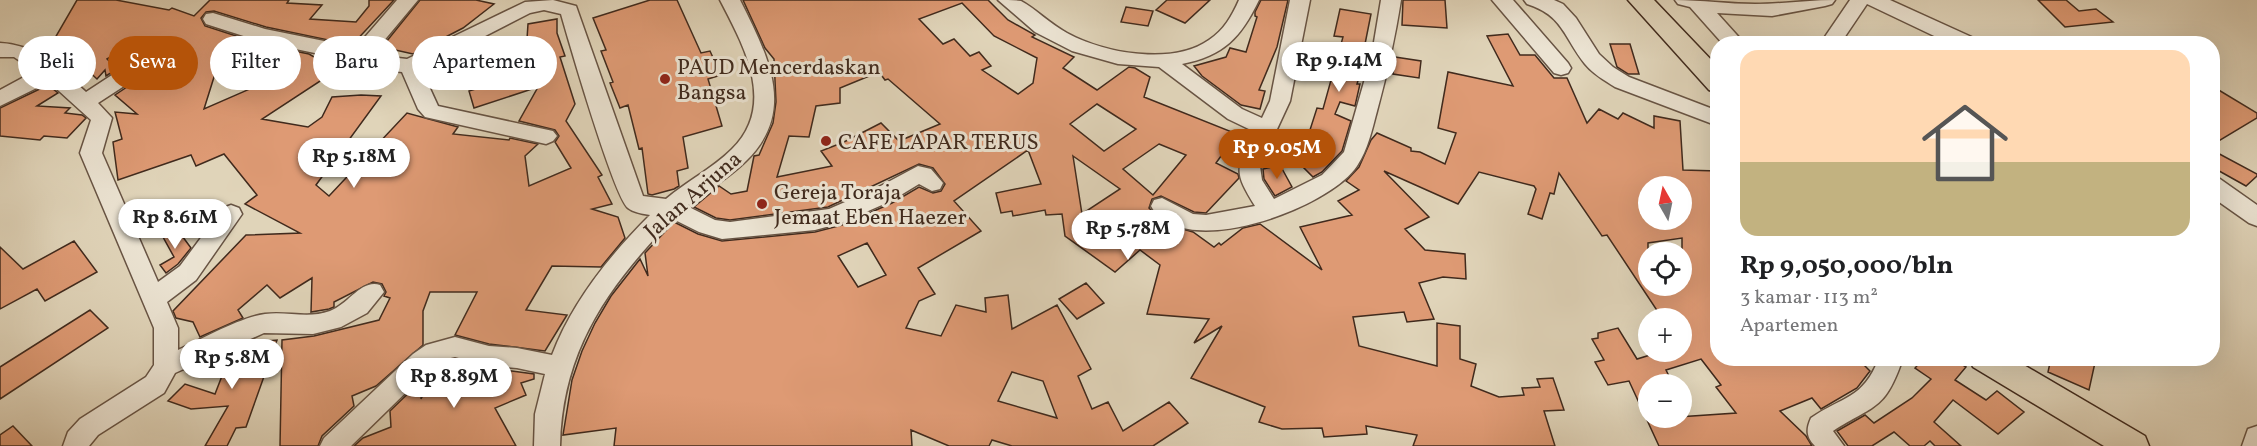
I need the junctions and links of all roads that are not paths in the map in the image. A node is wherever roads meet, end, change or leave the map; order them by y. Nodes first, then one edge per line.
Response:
1 (408, 0) edge
2 (730, 0) edge
3 (1008, 0) edge
4 (1249, 0) edge
5 (1300, 0) edge
6 (1391, 0) edge
7 (1502, 0) edge
8 (1534, 0) edge
9 (1640, 0) edge
10 (1826, 0) edge
11 (1860, 0) edge
12 (1874, 0) edge
13 (1691, 2) edge
14 (213, 20) dead end
15 (377, 36) edge
16 (1727, 36) edge
17 (1835, 36) edge
18 (1952, 36) edge
19 (313, 46) edge
20 (0, 50) edge
21 (18, 51) edge
22 (1163, 60) junction
23 (400, 65) edge
24 (410, 66) junction
25 (1561, 68) dead end
26 (1710, 75) edge
27 (108, 87) edge
28 (18, 89) edge
29 (72, 90) edge
30 (0, 99) edge
31 (86, 102) junction
32 (1710, 116) edge
33 (1267, 129) junction
34 (546, 136) dead end
35 (932, 183) dead end
36 (2220, 192) edge
37 (1162, 206) dead end
38 (669, 208) junction
39 (1269, 209) junction
40 (231, 214) dead end
41 (2257, 217) edge
42 (372, 292) dead end
43 (154, 298) junction
44 (166, 366) junction
45 (1888, 366) edge
46 (1998, 366) edge
47 (559, 367) junction
48 (2257, 437) edge
49 (76, 446) edge
50 (333, 446) edge
51 (546, 446) edge
52 (1831, 446) edge
53 (2133, 446) edge
54 (2255, 446) edge

1 - 15 street
2 - 38 street, Jalan Arjuna
3 - 22 street
4 - 22 street
5 - 33 street
6 - 39 street
7 - 25 street
8 - 32 street
9 - 26 main road
10 - 13 street
11 - 17 street
12 - 18 street
13 - 16 street
14 - 19 street
20 - 21 street
22 - 33 street
23 - 24 street
24 - 34 street
24 - 38 street
27 - 31 street
28 - 30 street
29 - 31 street
31 - 43 street
33 - 39 street
35 - 38 street
36 - 41 street
37 - 39 street
38 - 47 street, Jalan Arjuna
40 - 43 street
42 - 44 street
43 - 44 street
44 - 49 street
45 - 52 street
46 - 53 main road
47 - 50 street
47 - 51 street, Jalan Arjuna
48 - 54 street

